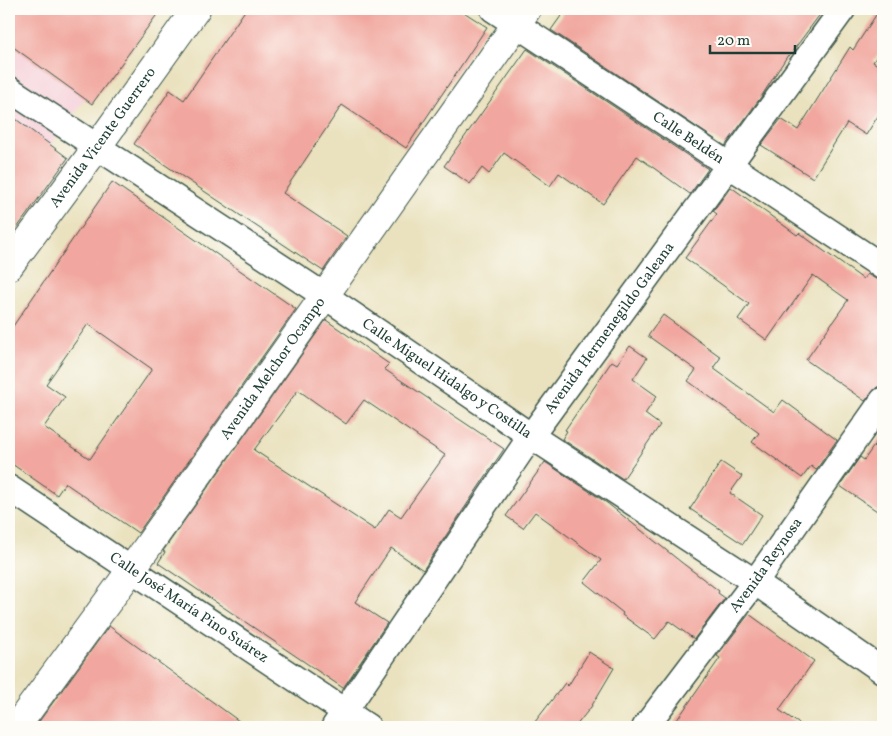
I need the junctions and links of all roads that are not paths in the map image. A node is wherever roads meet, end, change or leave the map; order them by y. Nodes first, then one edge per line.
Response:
1 (196, 9) edge
2 (493, 9) edge
3 (843, 9) edge
4 (522, 17) edge
5 (9, 89) edge
6 (97, 147) junction
7 (729, 164) junction
8 (9, 266) edge
9 (883, 267) edge
10 (325, 296) junction
11 (883, 400) edge
12 (531, 436) junction
13 (9, 488) edge
14 (132, 570) junction
15 (755, 582) junction
16 (883, 672) edge
17 (340, 720) edge
18 (16, 727) edge
19 (368, 727) edge
20 (646, 727) edge

1 - 6 street, Avenida Vicente Guerrero
2 - 4 street, Calle Beldén
3 - 7 street, Avenida Hermenegildo Galeana
4 - 7 street, Calle Beldén
4 - 10 street, Avenida Melchor Ocampo
5 - 6 street, Calle Miguel Hidalgo y Costilla
6 - 8 street, Avenida Vicente Guerrero
6 - 10 street, Calle Miguel Hidalgo y Costilla
7 - 9 street, Calle Beldén
7 - 12 street, Avenida Hermenegildo Galeana
10 - 12 street, Calle Miguel Hidalgo y Costilla
10 - 14 street, Avenida Melchor Ocampo
11 - 15 street, Avenida Reynosa
12 - 15 street, Calle Miguel Hidalgo y Costilla
12 - 17 street, Avenida Hermenegildo Galeana
13 - 14 street, Calle José María Pino Suárez
14 - 17 street, Calle José María Pino Suárez
14 - 18 street, Avenida Melchor Ocampo
15 - 16 street, Calle Miguel Hidalgo y Costilla
15 - 20 street, Avenida Reynosa
17 - 19 street, Calle José María Pino Suárez

